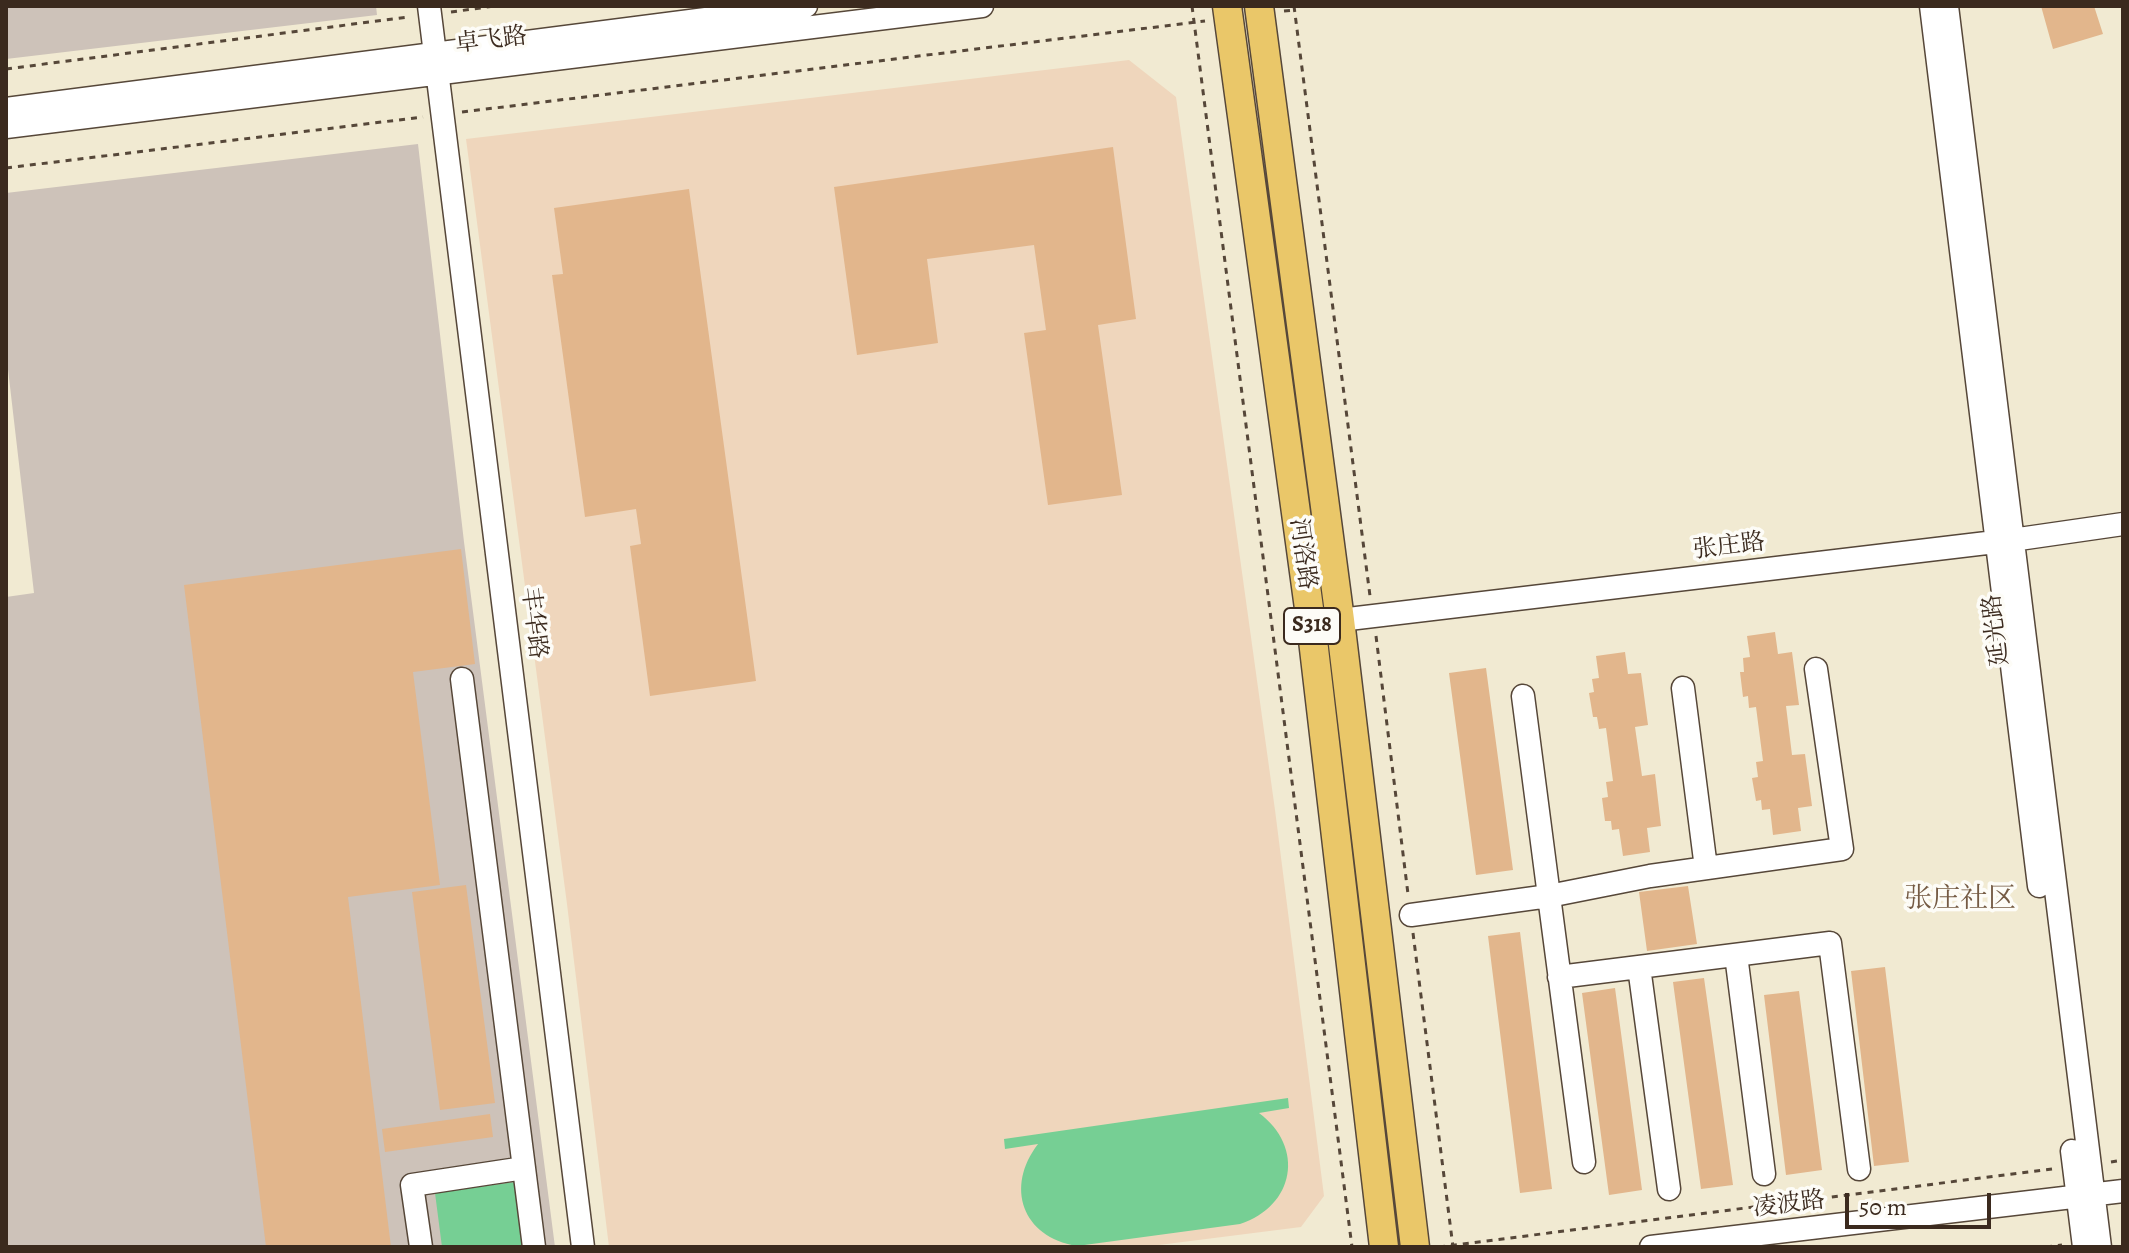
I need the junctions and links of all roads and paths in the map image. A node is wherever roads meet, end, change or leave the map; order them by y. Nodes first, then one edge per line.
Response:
1 (495, 6) edge
2 (806, 6) edge
3 (982, 6) edge
4 (1192, 6) edge
5 (1931, 6) edge
6 (1947, 6) edge
7 (1259, 10) edge
8 (1294, 10) dead end
9 (423, 11) edge
10 (1228, 12) edge
11 (1194, 22) junction
12 (430, 65) junction
13 (6, 69) edge
14 (6, 109) edge
15 (437, 115) junction
16 (6, 127) edge
17 (6, 168) edge
18 (2123, 524) edge
19 (2004, 541) junction
20 (1340, 620) junction
21 (1816, 669) dead end
22 (462, 679) dead end
23 (1683, 688) dead end
24 (1523, 696) dead end
25 (1706, 868) junction
26 (1549, 896) junction
27 (1411, 915) dead end
28 (1736, 955) junction
29 (1639, 967) junction
30 (1559, 977) junction
31 (2123, 1160) edge
32 (1584, 1162) dead end
33 (2082, 1166) junction
34 (524, 1168) junction
35 (1859, 1169) dead end
36 (1764, 1174) dead end
37 (1669, 1189) dead end
38 (2123, 1191) edge
39 (2086, 1201) junction
40 (2123, 1201) edge
41 (421, 1247) edge
42 (534, 1247) edge
43 (568, 1247) edge
44 (583, 1247) edge
45 (1352, 1247) edge
46 (1384, 1247) edge
47 (1415, 1247) edge
48 (1439, 1247) edge
49 (1651, 1247) edge
50 (1765, 1247) edge
51 (2084, 1247) edge
52 (2100, 1247) edge

1 - 9 path
2 - 12 street, 卓飞路
3 - 12 street, 卓飞路
4 - 11 path
5 - 19 street, 延光路
6 - 19 street, 延光路
7 - 8 path
7 - 20 main road, 河洛路 / S318
9 - 12 street, 丰华路
9 - 13 path
10 - 11 path
10 - 46 main road, 河洛路 / S318
11 - 15 path
11 - 45 path
12 - 14 street, 卓飞路
12 - 15 street, 丰华路
12 - 16 street, 卓飞路
15 - 17 path
15 - 43 street, 丰华路
15 - 44 street, 丰华路
18 - 19 street, 张庄路
19 - 20 street, 张庄路
19 - 33 street, 延光路
20 - 47 main road, 河洛路 / S318
21 - 25 street
22 - 34 street
23 - 25 street
24 - 26 street
25 - 26 street
26 - 27 street
26 - 30 street
28 - 29 street
28 - 35 street
28 - 36 street
29 - 30 street
29 - 37 street
30 - 32 street
31 - 33 path
33 - 39 street, 延光路
33 - 48 path
34 - 41 street
34 - 42 street
38 - 39 street, 凌波路
39 - 40 street, 凌波路
39 - 49 street, 凌波路
39 - 50 street, 凌波路
39 - 51 street, 延光路
39 - 52 street, 延光路

